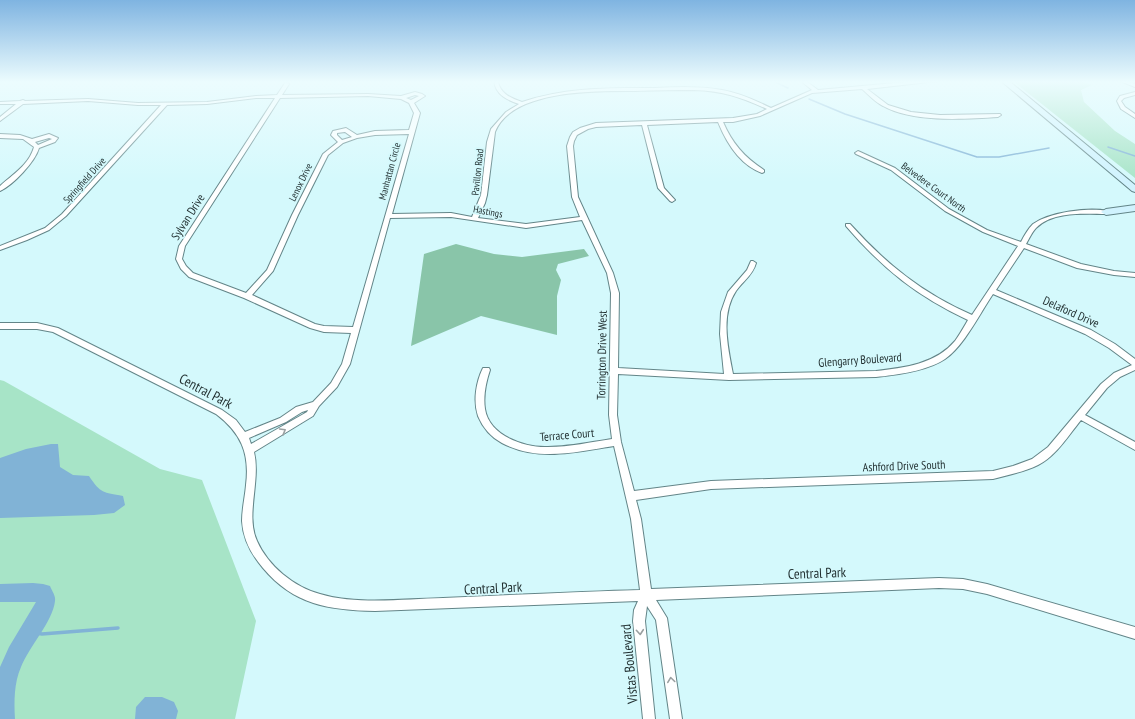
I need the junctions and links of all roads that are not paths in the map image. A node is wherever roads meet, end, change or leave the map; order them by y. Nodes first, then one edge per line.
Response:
1 (155, 115) edge
2 (266, 115) edge
3 (417, 115) edge
4 (506, 115) edge
5 (755, 115) edge
6 (915, 115) edge
7 (998, 115) dead end
8 (1045, 115) edge
9 (720, 121) junction
10 (644, 123) junction
11 (411, 132) junction
12 (0, 136) edge
13 (356, 137) junction
14 (31, 141) junction
15 (341, 142) junction
16 (37, 147) junction
17 (858, 153) dead end
18 (762, 171) dead end
19 (0, 189) edge
20 (1135, 189) edge
21 (672, 200) dead end
22 (1135, 208) edge
23 (1106, 212) junction
24 (1135, 215) edge
25 (388, 216) junction
26 (584, 218) junction
27 (474, 219) junction
28 (848, 225) dead end
29 (1021, 246) junction
30 (0, 248) edge
31 (753, 263) dead end
32 (1135, 275) edge
33 (992, 291) junction
34 (247, 296) junction
35 (973, 319) junction
36 (0, 326) edge
37 (356, 330) junction
38 (1135, 363) edge
39 (1135, 367) edge
40 (486, 370) dead end
41 (613, 371) junction
42 (729, 377) junction
43 (316, 404) junction
44 (1080, 416) junction
45 (243, 437) junction
46 (617, 442) junction
47 (1135, 446) edge
48 (249, 450) junction
49 (632, 496) junction
50 (646, 594) junction
51 (1135, 633) edge
52 (648, 719) edge
53 (676, 719) edge

1 - 30 street, Springfield Drive
2 - 34 street, Sylvan Drive
3 - 11 street, Manhattan Circle
4 - 27 street, Pavillon Road
5 - 9 street
6 - 7 street
8 - 20 main road
9 - 10 street
9 - 18 street
10 - 21 street
10 - 26 street, Torrington Drive West
11 - 13 street, Lenox Drive
11 - 25 street, Manhattan Circle
12 - 14 street
13 - 15 street, Lenox Drive
13 - 15 street
14 - 16 street
14 - 16 street
15 - 34 street, Lenox Drive
16 - 19 street
17 - 29 street, Belvedere Court North
22 - 23 main road, Glengarry Boulevard
23 - 24 main road, Glengarry Boulevard
23 - 29 street, Glengarry Boulevard
25 - 27 street, Hastings
25 - 37 street, Manhattan Circle
26 - 27 street, Hastings
26 - 41 street, Torrington Drive West
28 - 35 street
29 - 32 street, Belvedere Court North
29 - 33 street, Glengarry Boulevard
31 - 42 street
33 - 35 street, Glengarry Boulevard
33 - 38 street, Delaford Drive
34 - 37 street, Sylvan Drive
35 - 42 street, Glengarry Boulevard
36 - 45 street, Central Park
37 - 43 street, Manhattan Circle
39 - 44 street, Ashford Drive South
40 - 46 street, Terrace Court
41 - 42 street, Glengarry Boulevard
41 - 46 street, Torrington Drive West
43 - 45 street, Manhattan Circle
48 -> 43 street, Manhattan Circle
44 - 47 street
44 - 49 street, Ashford Drive South
45 - 48 street, Central Park
46 - 49 street, Torrington Drive West
48 - 50 street, Central Park
49 - 50 street, Torrington Drive West
50 - 51 street, Central Park
50 -> 52 street, Vistas Boulevard
53 -> 50 street

